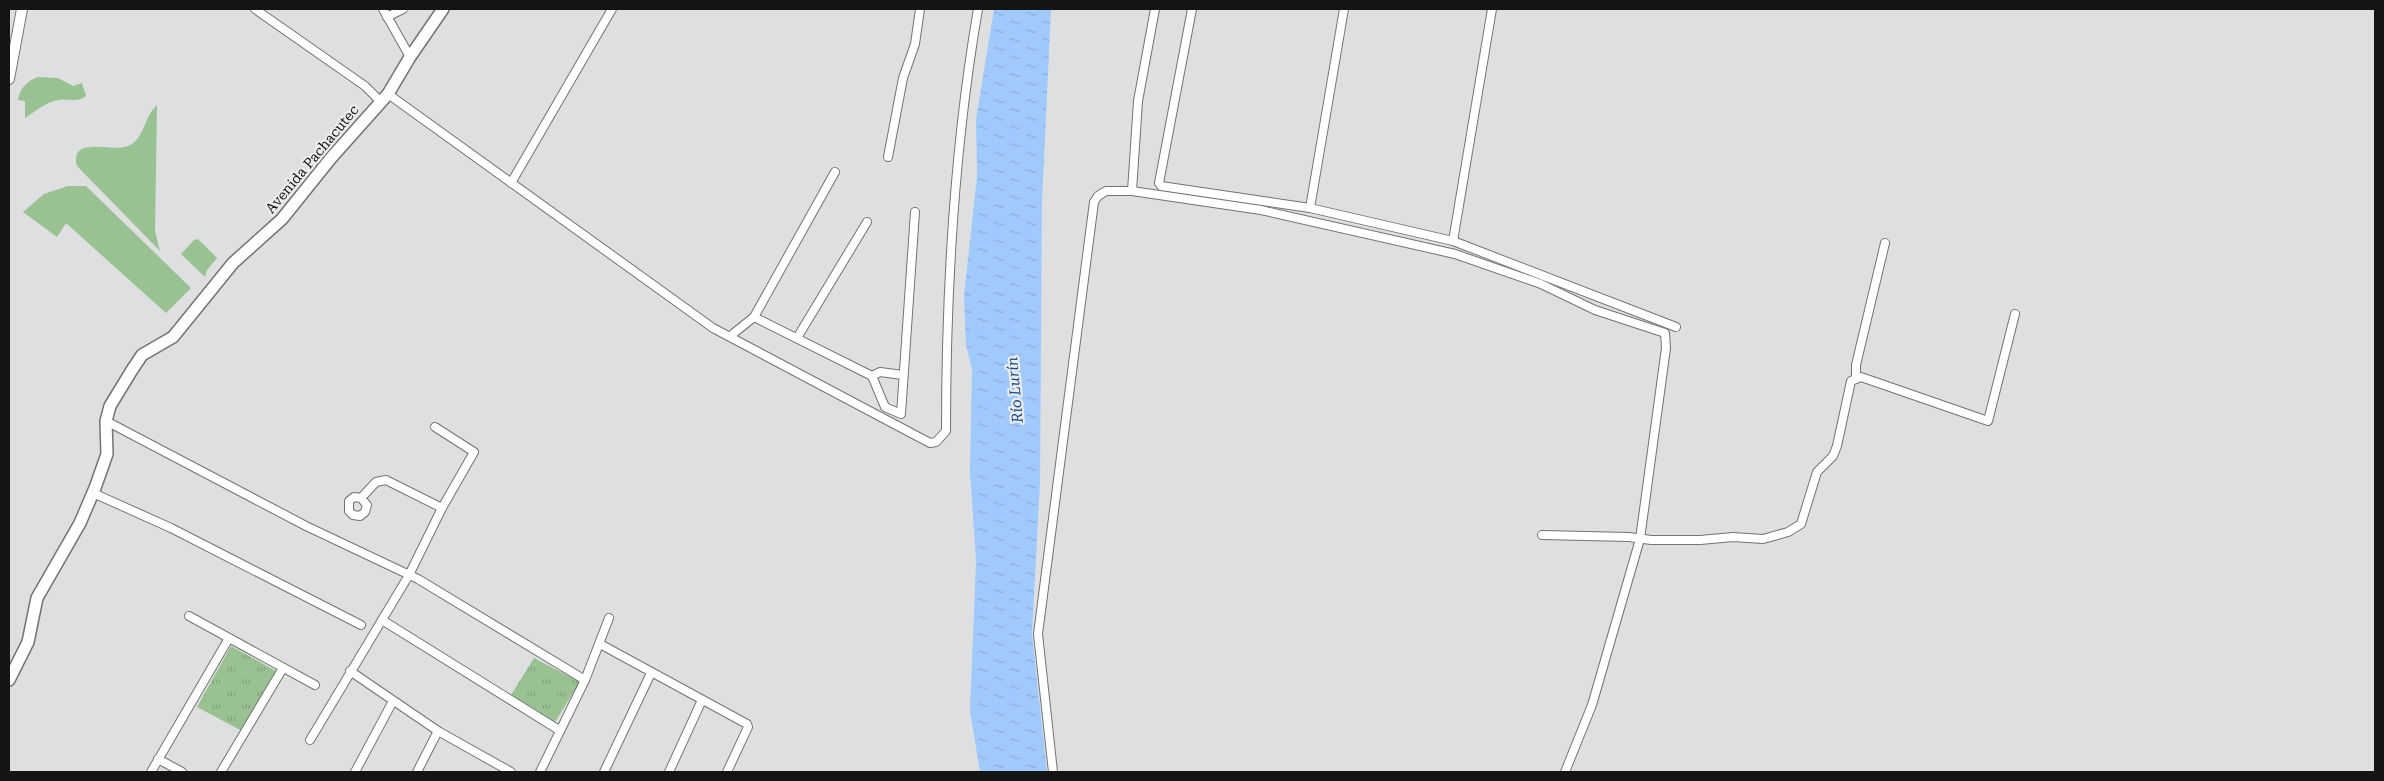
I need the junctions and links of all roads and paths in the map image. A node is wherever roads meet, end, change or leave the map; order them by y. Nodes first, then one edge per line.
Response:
1 (22, 9) edge
2 (255, 9) edge
3 (383, 9) edge
4 (403, 9) edge
5 (443, 9) edge
6 (612, 9) edge
7 (920, 9) edge
8 (978, 9) edge
9 (1155, 9) edge
10 (1192, 9) edge
11 (1344, 9) edge
12 (1492, 9) edge
13 (388, 17) junction
14 (410, 57) junction
15 (9, 78) edge
16 (384, 98) junction
17 (888, 157) dead end
18 (835, 172) dead end
19 (511, 184) junction
20 (1132, 192) junction
21 (1310, 208) junction
22 (915, 212) dead end
23 (867, 222) dead end
24 (1453, 241) junction
25 (1886, 243) dead end
26 (2015, 314) dead end
27 (754, 317) junction
28 (1676, 327) dead end
29 (731, 337) junction
30 (797, 338) junction
31 (903, 375) junction
32 (872, 376) junction
33 (1856, 378) junction
34 (106, 421) junction
35 (435, 427) dead end
36 (93, 493) junction
37 (361, 498) dead end
38 (442, 508) junction
39 (1542, 534) dead end
40 (1640, 539) junction
41 (409, 575) junction
42 (189, 616) dead end
43 (609, 618) dead end
44 (382, 620) junction
45 (361, 625) dead end
46 (229, 638) junction
47 (600, 644) junction
48 (283, 668) junction
49 (350, 671) junction
50 (651, 672) junction
51 (9, 680) edge
52 (585, 680) junction
53 (315, 685) dead end
54 (702, 700) junction
55 (394, 701) junction
56 (559, 730) junction
57 (438, 731) junction
58 (310, 740) dead end
59 (158, 759) junction
60 (151, 772) edge
61 (182, 772) edge
62 (221, 772) edge
63 (354, 772) edge
64 (417, 772) edge
65 (511, 772) edge
66 (540, 772) edge
67 (604, 772) edge
68 (668, 772) edge
69 (727, 772) edge
70 (1053, 772) edge
71 (1565, 772) edge

1 - 15 street
2 - 16 street
3 - 13 street
4 - 13 street
5 - 14 main road, Avenida Pachacutec
6 - 19 street
7 - 17 street
8 - 29 street
9 - 20 street
10 - 21 street
11 - 21 street
12 - 24 street
13 - 14 street
14 - 16 main road, Avenida Pachacutec
16 - 19 street
16 - 34 main road, Avenida Pachacutec
18 - 27 street
19 - 29 street
20 - 40 street
20 - 70 street
21 - 24 street
22 - 31 street
23 - 30 street
24 - 28 street
25 - 33 street
26 - 33 street
27 - 29 street
27 - 30 street
30 - 32 street
31 - 32 street
31 - 32 street
33 - 40 street
34 - 36 main road, Avenida Pachacutec
34 - 41 street
35 - 38 street
36 - 45 street
36 - 51 main road, Avenida Pachacutec
37 - 38 street
38 - 41 street
39 - 40 street
40 - 71 street
41 - 44 street
41 - 52 street
42 - 46 street
43 - 47 street
44 - 49 street
44 - 56 street
46 - 48 street
46 - 59 street
47 - 50 street
47 - 52 street
48 - 53 street
48 - 62 street
49 - 55 street
49 - 58 street
50 - 54 street
50 - 67 street
52 - 56 street
54 - 68 street
54 - 69 street
55 - 57 street
55 - 63 street
56 - 66 street
57 - 64 street
57 - 65 street
59 - 60 street
59 - 61 street

